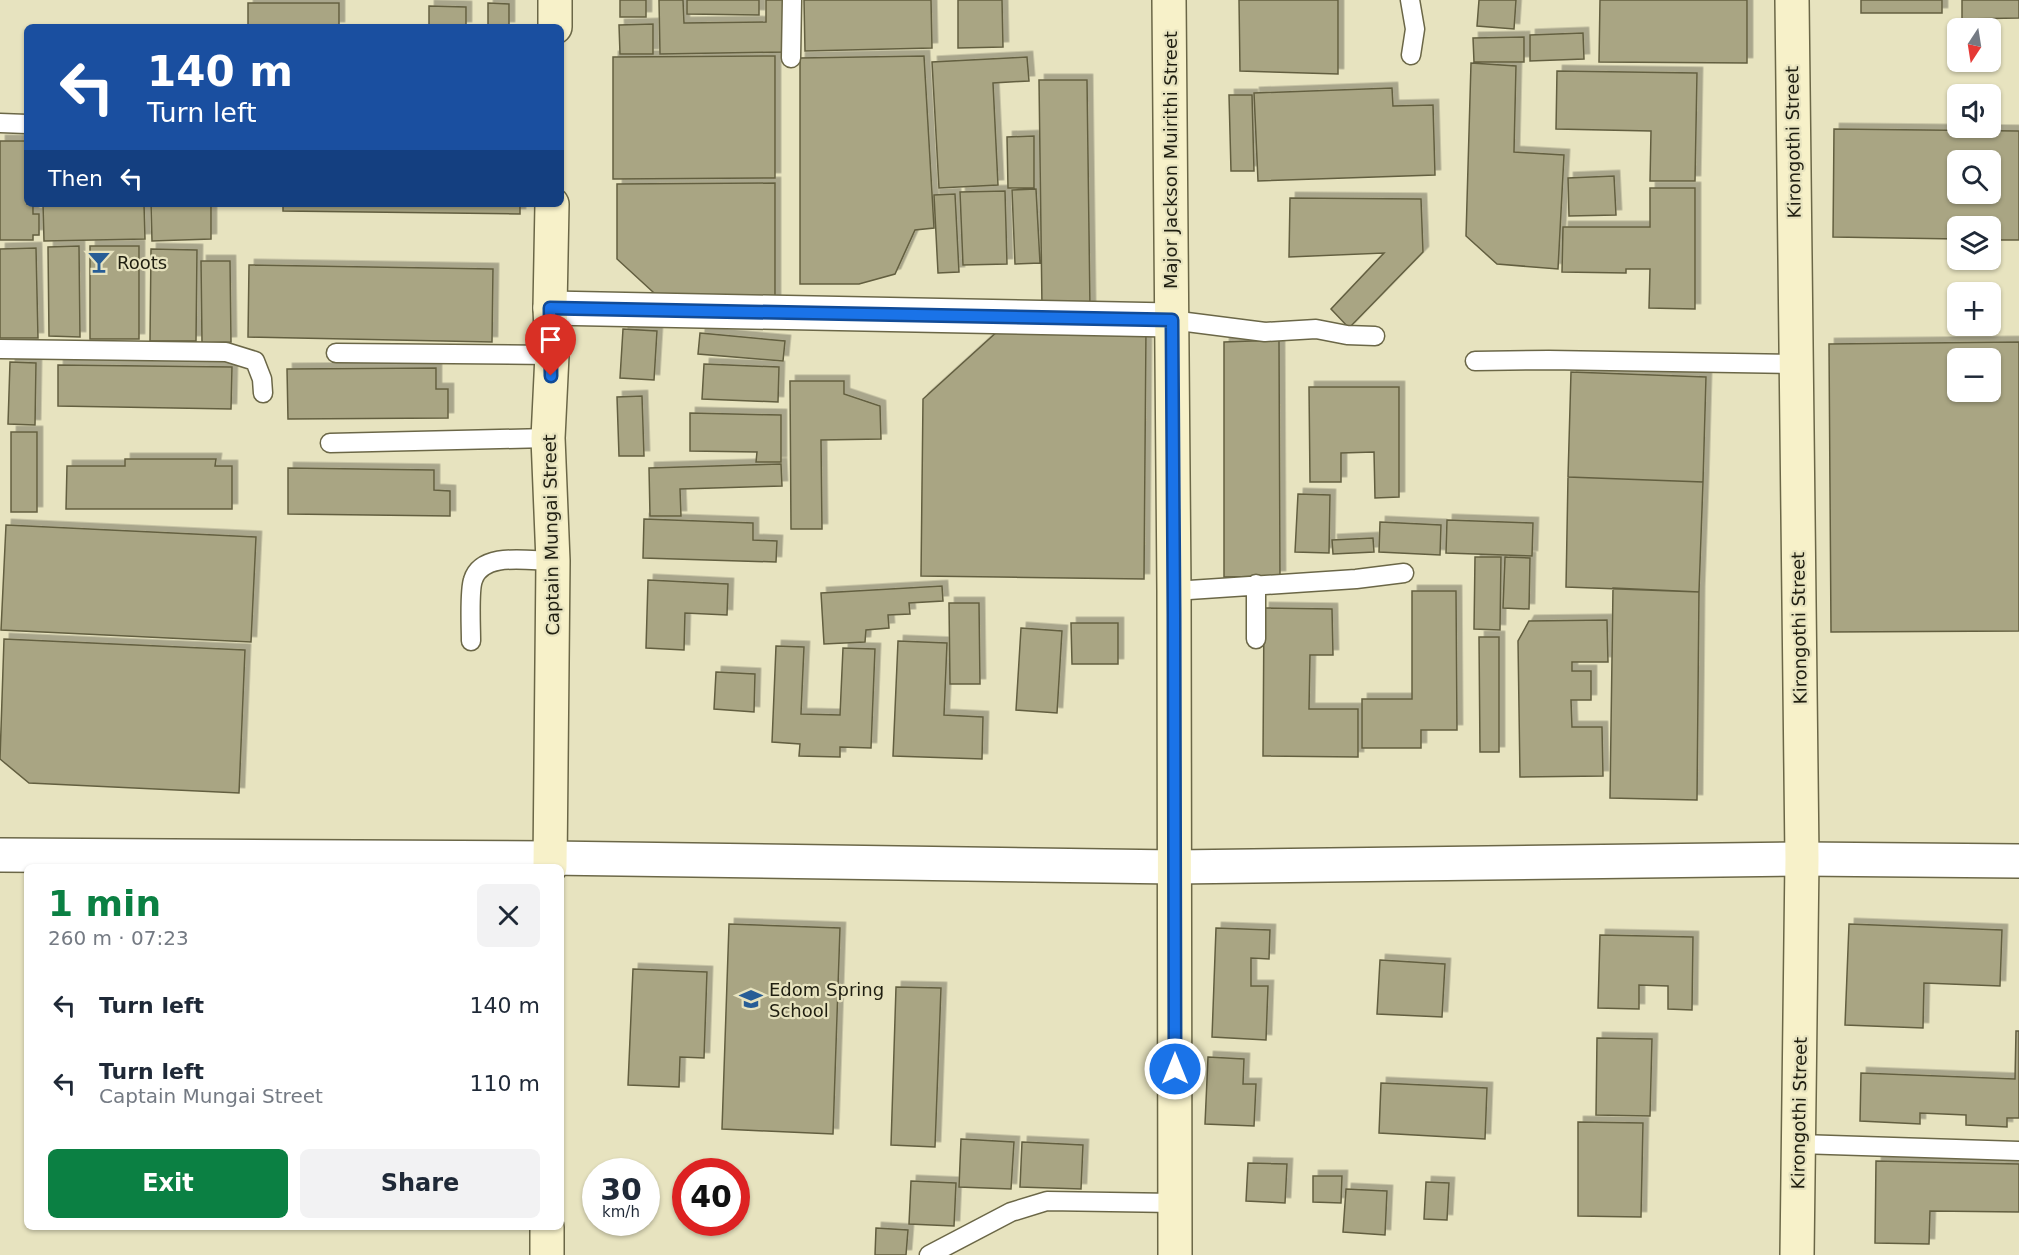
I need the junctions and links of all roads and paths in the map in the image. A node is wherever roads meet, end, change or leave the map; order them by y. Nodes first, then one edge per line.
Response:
1 (555, 0) edge
2 (792, 0) edge
3 (1169, 0) edge
4 (1410, 0) edge
5 (1792, 0) edge
6 (555, 24) edge
7 (1411, 55) dead end
8 (790, 58) dead end
9 (0, 123) edge
10 (24, 124) edge
11 (552, 207) edge
12 (550, 308) junction
13 (1172, 320) junction
14 (1375, 336) dead end
15 (0, 350) edge
16 (336, 353) dead end
17 (552, 355) junction
18 (1475, 361) dead end
19 (1796, 364) junction
20 (263, 393) dead end
21 (548, 438) junction
22 (330, 443) dead end
23 (553, 561) junction
24 (1404, 573) dead end
25 (1256, 584) junction
26 (1174, 591) junction
27 (1256, 639) dead end
28 (471, 641) dead end
29 (0, 855) edge
30 (1802, 859) junction
31 (2019, 861) edge
32 (550, 863) edge
33 (1175, 867) junction
34 (1799, 1144) junction
35 (2019, 1151) edge
36 (1174, 1203) junction
37 (547, 1230) edge
38 (547, 1255) edge
39 (929, 1255) edge
40 (1175, 1255) edge
41 (1797, 1255) edge

1 - 6 street
2 - 8 lane
3 - 13 street, Major Jackson Muirithi Street
4 - 7 lane
5 - 19 street, Kirongothi Street
9 - 10 lane
11 - 12 street, Captain Mungai Street
12 - 13 street
12 - 17 street, Captain Mungai Street
13 - 14 lane
13 - 26 street, Major Jackson Muirithi Street
15 - 20 lane
16 - 17 lane
17 - 21 street, Captain Mungai Street
18 - 19 lane
19 - 30 street, Kirongothi Street
21 - 22 lane
21 - 23 street, Captain Mungai Street
23 - 28 lane
23 - 32 street, Captain Mungai Street
24 - 25 lane
25 - 26 lane
25 - 27 lane
26 - 33 street, Major Jackson Muirithi Street
29 - 32 street
30 - 31 street
30 - 33 street
30 - 34 street, Kirongothi Street
32 - 33 street
33 - 36 street, Major Jackson Muirithi Street
34 - 35 lane
34 - 41 street, Kirongothi Street
36 - 39 lane
36 - 40 street, Major Jackson Muirithi Street
37 - 38 street

